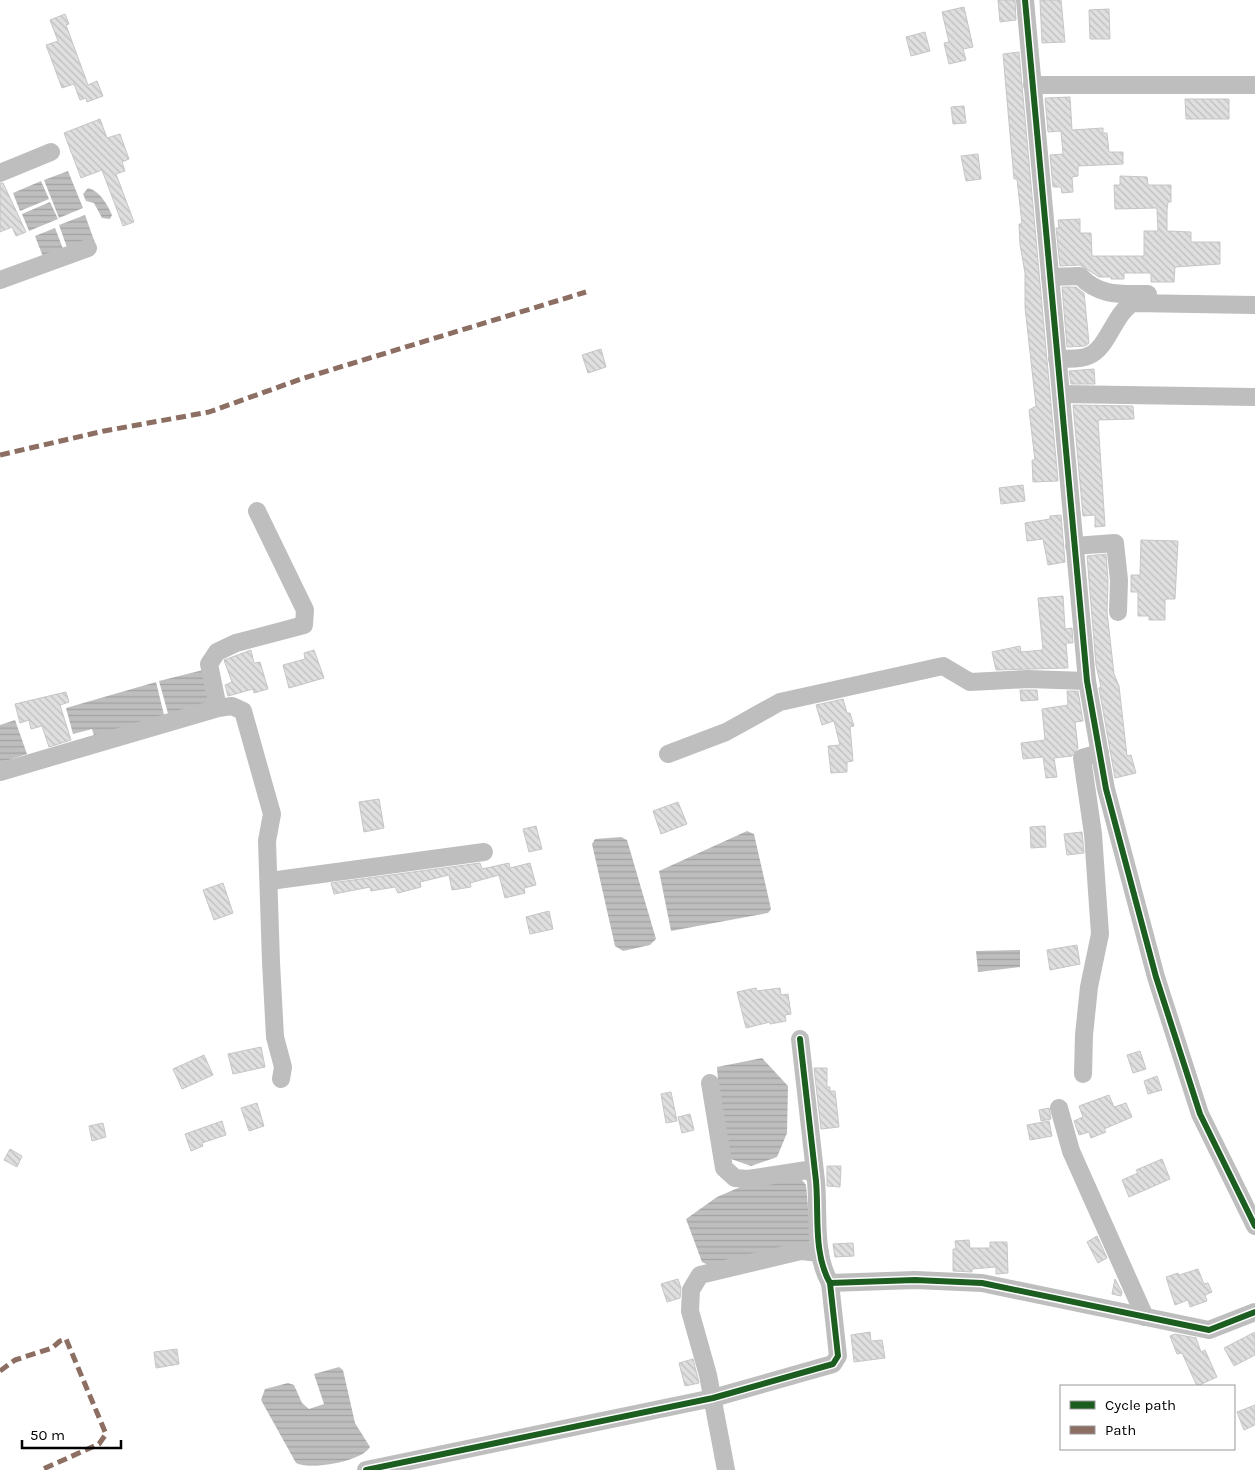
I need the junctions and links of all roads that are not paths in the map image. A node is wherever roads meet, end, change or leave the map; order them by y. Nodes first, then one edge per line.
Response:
1 (1025, 0) edge
2 (1032, 85) junction
3 (1255, 85) edge
4 (51, 152) dead end
5 (0, 173) edge
6 (88, 248) dead end
7 (1050, 277) junction
8 (0, 280) edge
9 (1255, 295) edge
10 (1255, 305) edge
11 (1057, 359) junction
12 (1060, 394) junction
13 (1255, 397) edge
14 (257, 511) dead end
15 (1074, 546) junction
16 (1118, 612) dead end
17 (1087, 681) junction
18 (218, 708) junction
19 (1100, 752) junction
20 (668, 754) dead end
21 (0, 772) edge
22 (484, 852) dead end
23 (270, 881) junction
24 (800, 1038) dead end
25 (1083, 1074) dead end
26 (280, 1078) dead end
27 (710, 1083) dead end
28 (1058, 1108) dead end
29 (815, 1175) junction
30 (1255, 1226) edge
31 (820, 1253) junction
32 (830, 1283) junction
33 (1255, 1312) edge
34 (1145, 1317) junction
35 (713, 1398) junction
36 (366, 1470) edge
37 (726, 1470) edge

1 - 2 street
2 - 3 street
2 - 7 street
4 - 5 street
6 - 8 street
7 - 9 street
7 - 11 street
10 - 11 street
11 - 12 street
12 - 13 street
12 - 15 street
14 - 18 street
15 - 16 street
15 - 17 street
17 - 19 street
17 - 20 street
18 - 21 street
18 - 23 street
19 - 25 street
19 - 30 street
22 - 23 street
23 - 26 street
24 - 29 street
27 - 29 street
28 - 34 street
29 - 31 street
31 - 32 street
31 - 35 street
32 - 34 street
32 - 35 street
33 - 34 street
35 - 36 street
35 - 37 street

